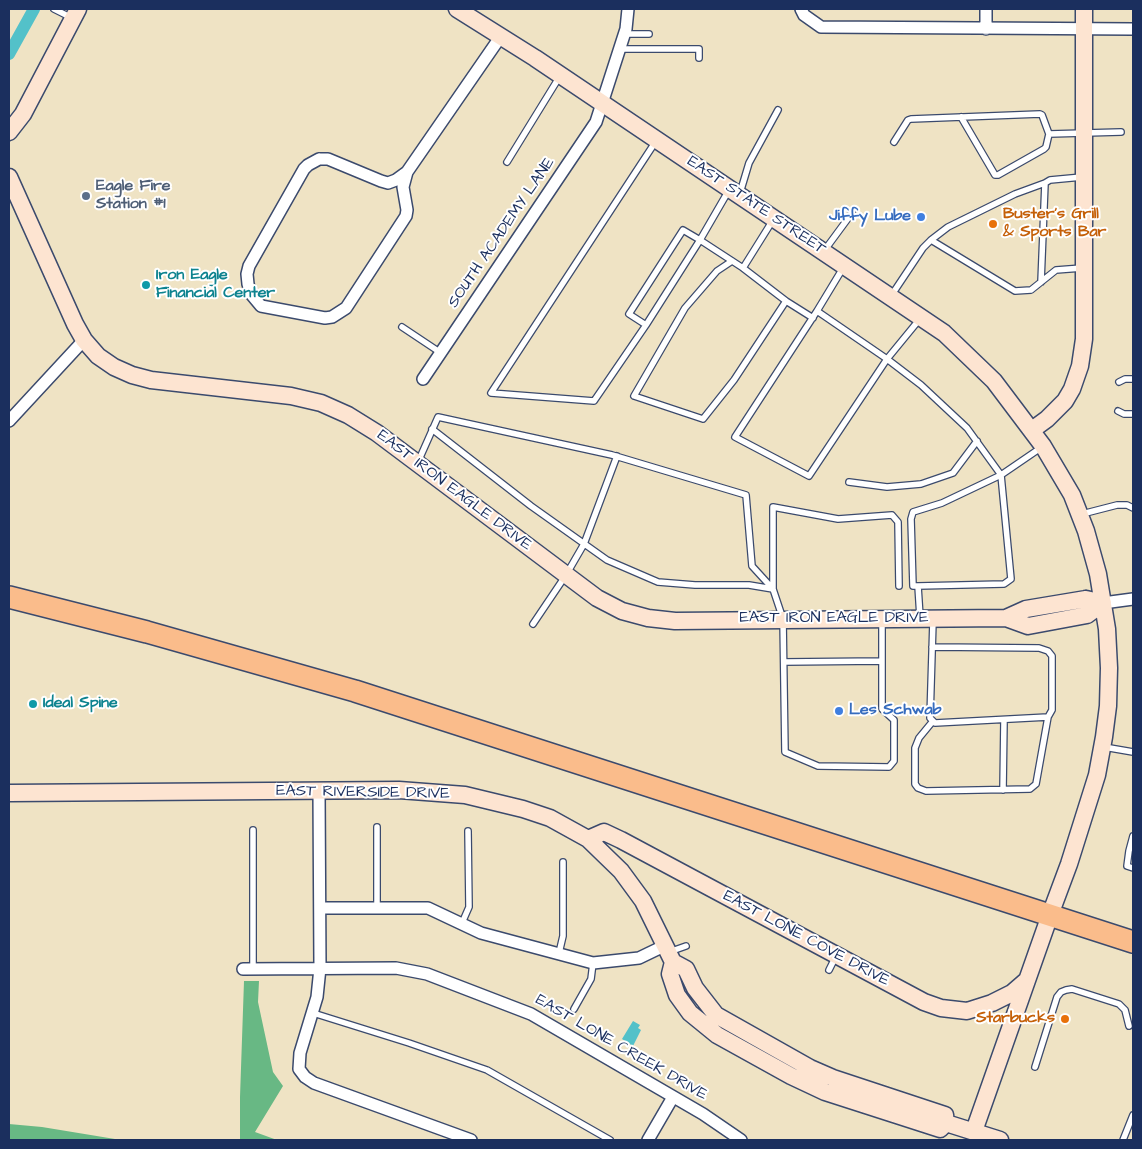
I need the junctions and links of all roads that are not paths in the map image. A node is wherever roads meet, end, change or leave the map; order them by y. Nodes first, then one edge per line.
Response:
1 (54, 9) edge
2 (457, 9) edge
3 (628, 9) edge
4 (986, 9) edge
5 (1084, 9) edge
6 (803, 12) edge
7 (75, 13) edge
8 (1084, 28) junction
9 (986, 29) junction
10 (1133, 29) edge
11 (624, 34) junction
12 (650, 34) dead end
13 (501, 36) junction
14 (619, 49) junction
15 (699, 58) dead end
16 (561, 75) junction
17 (602, 102) junction
18 (778, 110) dead end
19 (961, 117) junction
20 (9, 132) edge
21 (1121, 132) dead end
22 (1084, 133) junction
23 (1049, 134) junction
24 (657, 139) junction
25 (894, 142) dead end
26 (507, 162) dead end
27 (407, 172) junction
28 (9, 176) edge
29 (1084, 177) junction
30 (1045, 183) junction
31 (735, 192) junction
32 (852, 212) dead end
33 (774, 218) junction
34 (700, 240) junction
35 (931, 240) junction
36 (824, 251) junction
37 (732, 261) junction
38 (845, 266) junction
39 (742, 268) junction
40 (1084, 268) junction
41 (1041, 282) junction
42 (891, 296) junction
43 (786, 301) junction
44 (817, 311) junction
45 (921, 317) junction
46 (813, 318) junction
47 (646, 325) junction
48 (402, 327) dead end
49 (84, 340) junction
50 (441, 353) junction
51 (887, 358) junction
52 (423, 379) dead end
53 (1133, 379) edge
54 (1119, 382) dead end
55 (1118, 411) dead end
56 (1133, 414) edge
57 (9, 421) edge
58 (432, 429) junction
59 (1032, 430) junction
60 (977, 441) junction
61 (1043, 446) junction
62 (617, 456) junction
63 (417, 463) junction
64 (1001, 475) junction
65 (849, 482) dead end
66 (1133, 508) edge
67 (1080, 514) junction
68 (584, 544) junction
69 (566, 575) junction
70 (899, 586) dead end
71 (918, 586) junction
72 (773, 589) junction
73 (9, 597) edge
74 (1133, 599) edge
75 (1103, 603) junction
76 (783, 619) junction
77 (882, 619) junction
78 (927, 619) junction
79 (532, 624) dead end
80 (932, 647) junction
81 (882, 661) junction
82 (784, 662) junction
83 (1048, 717) junction
84 (1004, 720) junction
85 (933, 721) junction
86 (1102, 746) junction
87 (1133, 752) edge
88 (1003, 790) junction
89 (319, 791) junction
90 (9, 793) edge
91 (376, 827) dead end
92 (254, 830) dead end
93 (468, 831) dead end
94 (1133, 836) edge
95 (588, 839) junction
96 (563, 862) dead end
97 (1133, 868) edge
98 (320, 908) junction
99 (377, 908) junction
100 (1050, 915) junction
101 (462, 924) junction
102 (1133, 942) edge
103 (686, 946) dead end
104 (559, 953) junction
105 (669, 953) junction
106 (593, 963) junction
107 (320, 968) junction
108 (248, 969) joint
109 (1027, 980) junction
110 (574, 1009) dead end
111 (313, 1013) junction
112 (1129, 1026) dead end
113 (1035, 1067) dead end
114 (673, 1097) junction
115 (1133, 1115) edge
116 (973, 1136) edge
117 (471, 1140) edge
118 (610, 1140) edge
119 (648, 1140) edge
120 (741, 1140) edge
121 (1000, 1140) edge
122 (1123, 1140) edge

1 - 7 lane
2 - 13 street, EAST STATE STREET
3 - 11 street, SOUTH ACADEMY LANE
4 - 9 street
5 - 8 street
6 - 9 street
7 - 20 street
8 - 9 street
8 - 10 street
8 - 22 street
11 - 12 lane
11 - 14 street, SOUTH ACADEMY LANE
13 - 16 street, EAST STATE STREET
13 - 27 street
14 - 15 lane
14 - 17 street, SOUTH ACADEMY LANE
16 - 17 street, EAST STATE STREET
16 - 26 lane
17 - 24 street, EAST STATE STREET
17 - 50 street, SOUTH ACADEMY LANE
18 - 31 lane
19 - 23 lane
19 - 23 lane
19 - 25 lane
21 - 22 lane
22 - 23 lane
22 - 29 street
24 - 31 street, EAST STATE STREET
24 - 47 lane
27 - 27 street
28 - 49 street, EAST IRON EAGLE DRIVE
29 - 30 lane
29 - 40 street
30 - 35 lane
30 - 41 lane
31 - 33 street, EAST STATE STREET
31 - 34 lane
32 - 36 lane
33 - 36 street, EAST STATE STREET
33 - 39 lane
34 - 37 lane
34 - 47 lane
34 - 47 lane
35 - 41 lane
35 - 42 lane
36 - 38 street, EAST STATE STREET
37 - 39 lane
37 - 43 lane
38 - 42 street, EAST STATE STREET
38 - 44 lane
39 - 43 lane
40 - 41 lane
40 - 59 street
42 - 45 street, EAST STATE STREET
43 - 46 lane
44 - 46 lane
44 - 51 lane
45 - 51 lane
45 - 59 street, EAST STATE STREET
46 - 51 lane
48 - 50 lane
49 - 57 street
49 - 63 street, EAST IRON EAGLE DRIVE
50 - 52 street, SOUTH ACADEMY LANE
51 - 60 lane
53 - 54 lane
55 - 56 lane
58 - 62 lane
58 - 63 lane
58 - 68 lane
59 - 61 street, EAST STATE STREET
60 - 64 lane
60 - 65 lane
61 - 64 lane
61 - 67 street, EAST STATE STREET
62 - 68 lane
62 - 72 lane
63 - 69 street, EAST IRON EAGLE DRIVE
64 - 71 lane
64 - 71 lane
66 - 67 lane
67 - 75 street, EAST STATE STREET
68 - 69 lane
68 - 72 lane
69 - 76 street, EAST IRON EAGLE DRIVE
69 - 79 lane
70 - 72 lane
71 - 78 lane
72 - 76 lane
73 - 100 highway
74 - 75 street
75 - 78 street, EAST IRON EAGLE DRIVE
75 - 86 street, EAST STATE STREET
76 - 77 street, EAST IRON EAGLE DRIVE
76 - 82 lane
77 - 78 street, EAST IRON EAGLE DRIVE
77 - 81 lane
78 - 80 lane
80 - 83 lane
80 - 85 lane
81 - 82 lane
81 - 82 lane
83 - 84 lane
83 - 88 lane
84 - 85 lane
84 - 88 lane
85 - 88 lane
86 - 87 lane
86 - 100 street, EAST STATE STREET
89 - 90 street, EAST RIVERSIDE DRIVE
89 - 95 street, EAST RIVERSIDE DRIVE
89 - 98 street
91 - 99 lane
92 - 108 lane
93 - 101 lane
94 - 97 lane
95 - 105 street, EAST RIVERSIDE DRIVE
95 - 109 street, EAST LONE COVE DRIVE
96 - 104 lane
98 - 99 street
98 - 107 street
99 - 101 street
100 - 102 highway
100 - 109 street, EAST STATE STREET
101 - 104 street
103 - 105 lane
104 - 106 street
105 - 106 street
105 - 116 street, EAST RIVERSIDE DRIVE
106 - 110 lane
107 - 108 street, EAST LONE CREEK DRIVE
107 - 111 street
107 - 114 street, EAST LONE CREEK DRIVE
109 - 116 street, EAST STATE STREET
111 - 117 street
111 - 118 lane
112 - 113 lane
114 - 119 street
114 - 120 street, EAST LONE CREEK DRIVE
115 - 122 lane
116 - 121 street, EAST RIVERSIDE DRIVE

